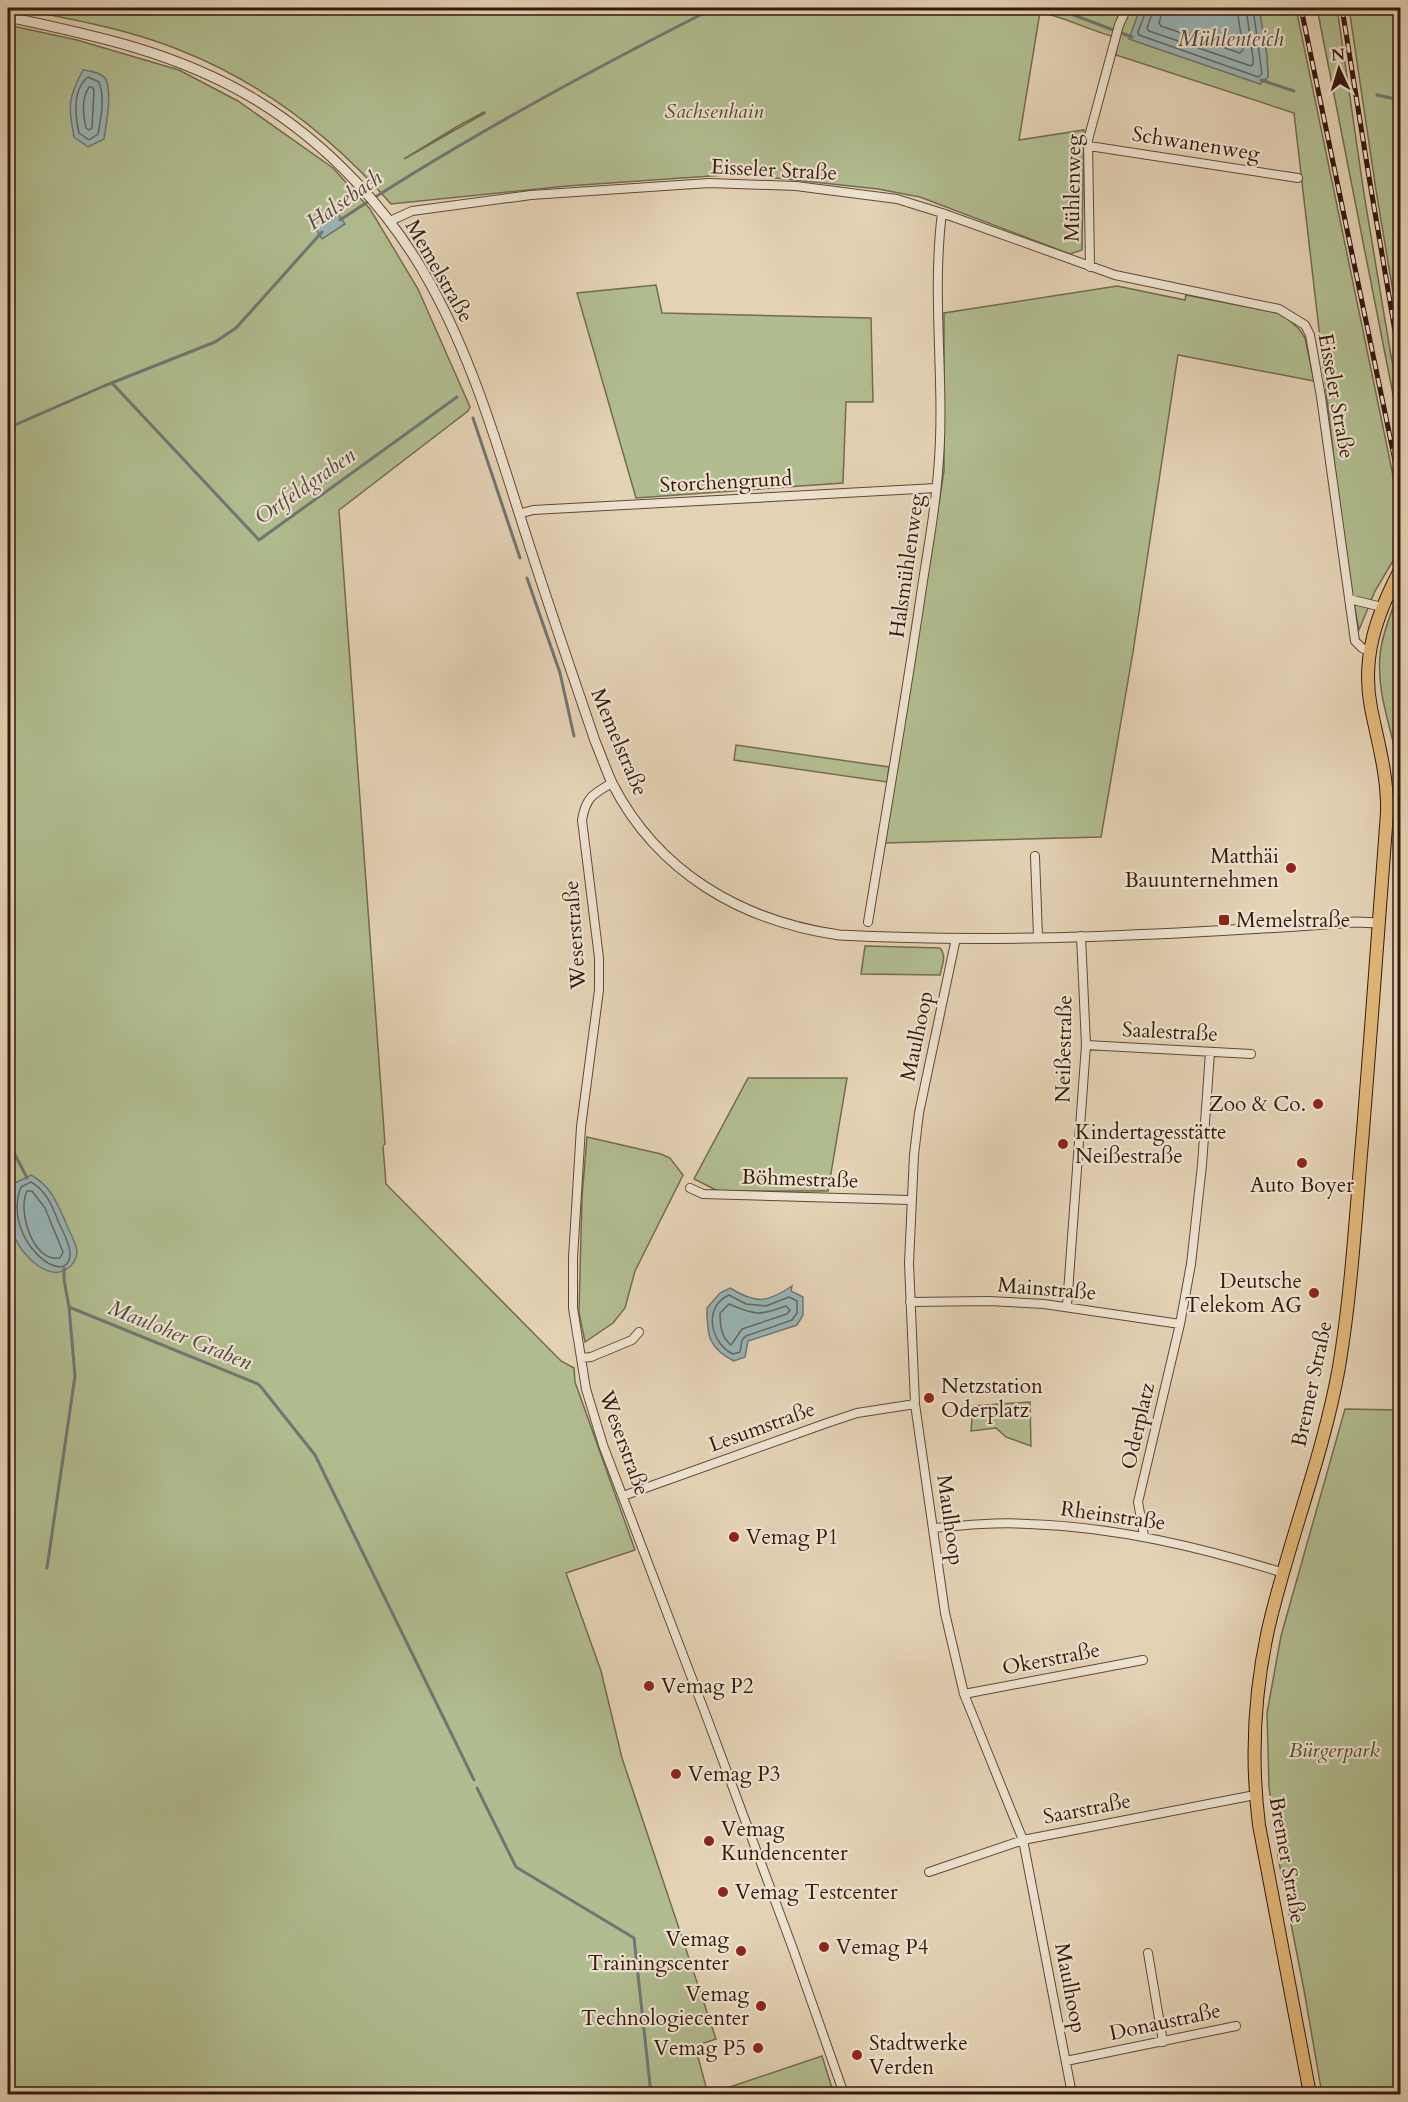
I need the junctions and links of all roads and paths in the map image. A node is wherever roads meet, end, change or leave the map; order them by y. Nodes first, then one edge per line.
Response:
1 (1127, 8) edge
2 (8, 17) edge
3 (1089, 146) junction
4 (1298, 178) dead end
5 (942, 213) junction
6 (390, 221) junction
7 (1089, 267) junction
8 (936, 488) junction
9 (519, 514) junction
10 (1401, 570) edge
11 (1349, 599) junction
12 (1382, 607) junction
13 (1369, 651) junction
14 (612, 783) junction
15 (1035, 856) dead end
16 (868, 922) dead end
17 (1379, 924) junction
18 (1081, 936) junction
19 (1038, 937) junction
20 (956, 938) junction
21 (1086, 1045) junction
22 (1210, 1052) junction
23 (1251, 1054) dead end
24 (690, 1188) dead end
25 (910, 1200) junction
26 (910, 1302) junction
27 (1067, 1306) junction
28 (1179, 1324) junction
29 (639, 1332) dead end
30 (581, 1358) junction
31 (915, 1404) junction
32 (623, 1496) junction
33 (933, 1528) junction
34 (1144, 1536) junction
35 (1284, 1573) junction
36 (1143, 1660) dead end
37 (964, 1694) junction
38 (1256, 1795) junction
39 (1023, 1840) junction
40 (929, 1872) dead end
41 (1148, 1953) dead end
42 (1236, 2026) dead end
43 (1163, 2042) junction
44 (1066, 2061) junction
45 (844, 2094) edge
46 (1072, 2094) edge
47 (1310, 2094) edge

1 - 3 street, Mühlenweg
2 - 6 street
3 - 4 street, Schwanenweg
3 - 7 street, Mühlenweg
5 - 6 street, Eisseler Straße
5 - 7 street, Eisseler Straße
5 - 8 street, Halsmühlenweg
6 - 9 street, Memelstraße
7 - 11 street, Eisseler Straße
8 - 9 street, Storchengrund
8 - 16 street, Halsmühlenweg
9 - 14 street, Memelstraße
10 - 12 main road, Bremer Straße
11 - 12 street
11 - 13 street, Eisseler Straße
12 - 13 main road, Bremer Straße
13 - 17 main road, Bremer Straße
14 - 20 street, Memelstraße
14 - 30 street, Weserstraße
15 - 19 street
17 - 18 street, Memelstraße
17 - 35 main road, Bremer Straße
18 - 19 street, Memelstraße
18 - 21 street, Neißestraße
19 - 20 street, Memelstraße
20 - 25 street, Maulhoop
21 - 22 street, Saalestraße
21 - 27 street, Neißestraße
22 - 23 street, Saalestraße
22 - 28 street, Oderplatz
24 - 25 street, Böhmestraße
25 - 26 street, Maulhoop
26 - 27 street, Mainstraße
26 - 31 street, Maulhoop
27 - 28 street, Mainstraße
28 - 34 street, Oderplatz
29 - 30 street
30 - 32 street, Weserstraße
31 - 32 street, Lesumstraße
31 - 33 street, Maulhoop
32 - 45 street, Weserstraße
33 - 34 street, Rheinstraße
33 - 37 street, Maulhoop
34 - 35 street, Rheinstraße
35 - 38 main road, Bremer Straße
36 - 37 street, Okerstraße
37 - 39 street, Maulhoop
38 - 39 street, Saarstraße
38 - 47 main road, Bremer Straße
39 - 40 street, Saarstraße
39 - 44 street, Maulhoop
41 - 43 street
42 - 43 street, Donaustraße
43 - 44 street, Donaustraße
44 - 46 street, Maulhoop

